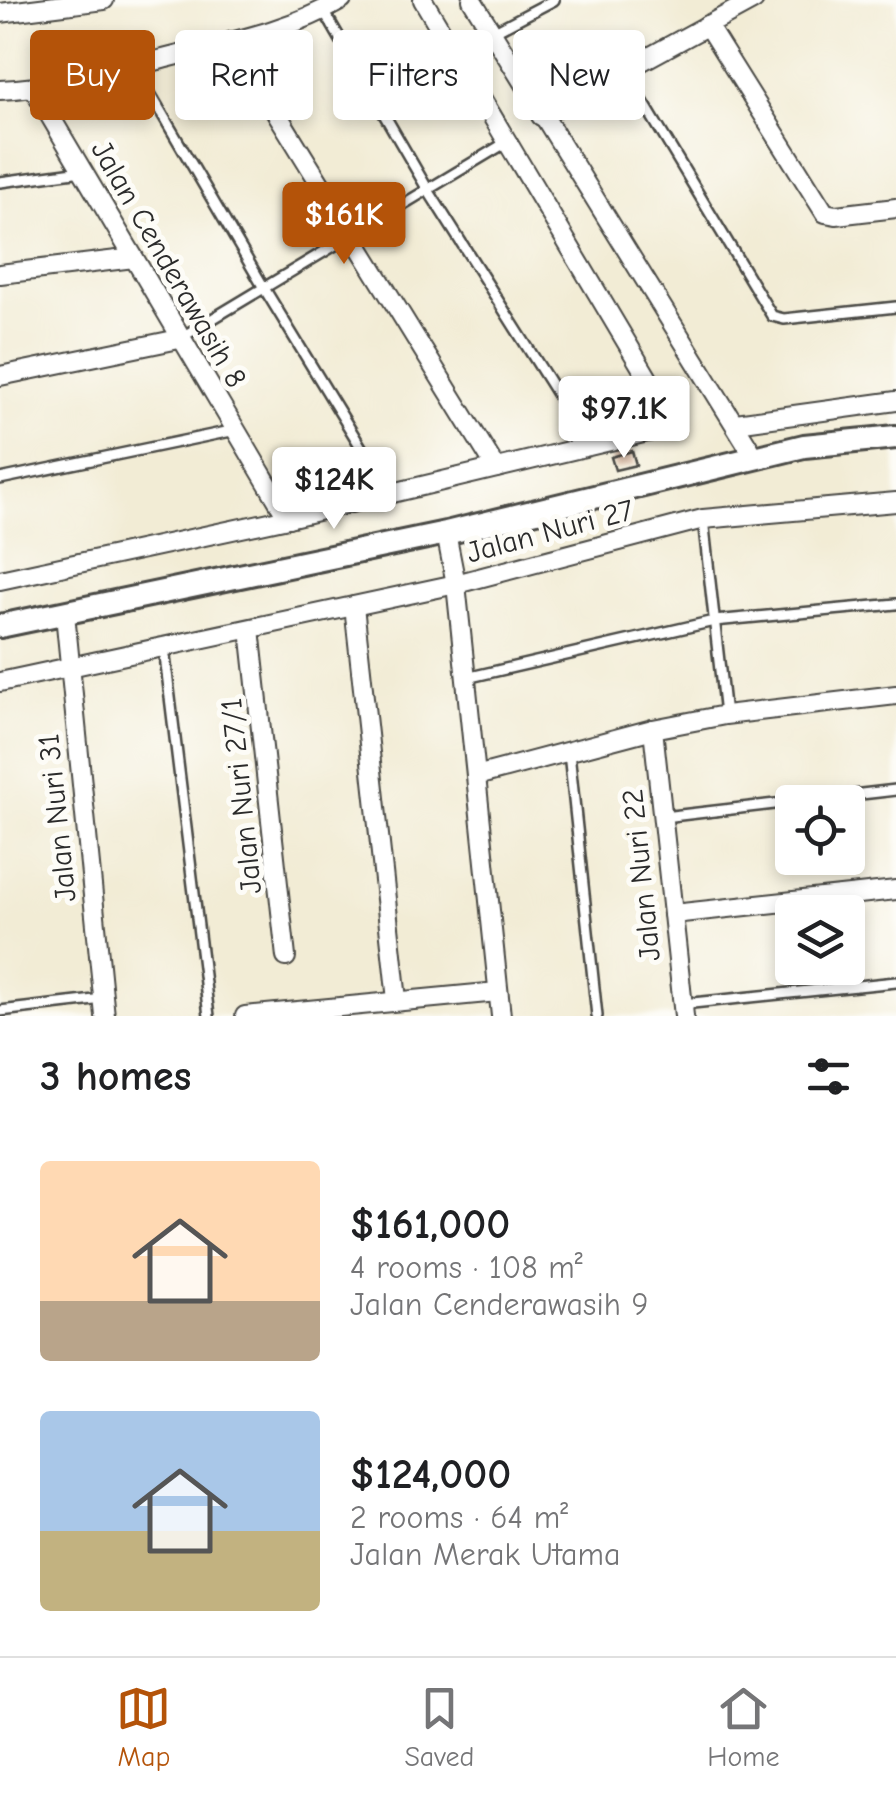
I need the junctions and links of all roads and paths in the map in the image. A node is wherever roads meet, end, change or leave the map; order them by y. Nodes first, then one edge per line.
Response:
1 (101, 0) edge
2 (342, 0) edge
3 (423, 0) edge
4 (472, 0) edge
5 (554, 0) edge
6 (754, 0) edge
7 (727, 6) edge
8 (324, 11) junction
9 (0, 13) edge
10 (708, 25) junction
11 (266, 30) edge
12 (489, 30) edge
13 (493, 32) edge
14 (493, 36) edge
15 (645, 59) edge
16 (513, 70) edge
17 (30, 89) edge
18 (0, 90) edge
19 (155, 102) edge
20 (645, 105) edge
21 (52, 120) edge
22 (281, 120) edge
23 (544, 120) edge
24 (509, 142) junction
25 (82, 171) junction
26 (0, 182) edge
27 (428, 190) junction
28 (896, 208) edge
29 (352, 236) junction
30 (134, 258) junction
31 (0, 274) edge
32 (264, 288) junction
33 (896, 307) edge
34 (179, 338) junction
35 (0, 376) edge
36 (896, 401) edge
37 (736, 423) junction
38 (236, 430) junction
39 (896, 437) edge
40 (590, 446) junction
41 (756, 459) junction
42 (496, 468) junction
43 (0, 478) edge
44 (390, 494) junction
45 (896, 502) edge
46 (288, 518) junction
47 (703, 520) junction
48 (446, 533) junction
49 (0, 580) edge
50 (456, 584) junction
51 (896, 604) edge
52 (354, 606) junction
53 (65, 614) junction
54 (714, 621) junction
55 (0, 626) edge
56 (250, 629) junction
57 (164, 648) junction
58 (70, 669) junction
59 (466, 678) junction
60 (0, 682) edge
61 (896, 696) edge
62 (725, 715) junction
63 (653, 729) junction
64 (569, 752) junction
65 (476, 776) junction
66 (896, 790) edge
67 (663, 817) junction
68 (896, 890) edge
69 (673, 914) junction
70 (286, 958) dead end
71 (896, 982) edge
72 (498, 992) junction
73 (398, 1000) junction
74 (104, 1008) edge
75 (0, 1010) edge
76 (684, 1010) edge
77 (210, 1016) edge
78 (245, 1016) edge
79 (500, 1016) edge
80 (596, 1016) edge

1 - 9 street
2 - 8 street
3 - 24 street
4 - 12 street
5 - 13 lane
6 - 7 street
7 - 10 street
8 - 11 street
8 - 27 lane
10 - 15 street
10 - 28 street
14 - 16 street
17 - 18 street
19 - 32 lane
20 - 33 lane
21 - 25 street, Jalan Cenderawasih 8
22 - 29 street
23 - 37 street
24 - 27 lane
24 - 40 street
25 - 26 lane
25 - 30 street, Jalan Cenderawasih 8
27 - 29 lane
27 - 40 lane
29 - 32 lane
29 - 42 street
30 - 31 street
30 - 34 street, Jalan Cenderawasih 8
32 - 34 lane
32 - 44 lane
34 - 35 street
34 - 38 street, Jalan Cenderawasih 8
36 - 37 street
37 - 41 street
38 - 43 lane
38 - 46 street, Jalan Cenderawasih 8
39 - 41 street
40 - 42 street
41 - 48 street
42 - 44 street
44 - 46 street
45 - 47 street, Jalan Nuri 27
46 - 49 street
47 - 50 street, Jalan Nuri 27
47 - 54 lane
48 - 50 street
48 - 53 street
50 - 52 street, Jalan Nuri 27
50 - 59 street
51 - 54 lane
52 - 56 street, Jalan Nuri 27
52 - 73 street
53 - 55 street
53 - 58 street, Jalan Nuri 31
54 - 59 lane
54 - 62 lane
56 - 57 street, Jalan Nuri 27
56 - 70 street, Jalan Nuri 27/1
57 - 58 street, Jalan Nuri 27
57 - 77 lane
58 - 60 street, Jalan Nuri 27
58 - 74 street, Jalan Nuri 31
59 - 65 street
61 - 62 street
62 - 63 street
63 - 64 street
63 - 67 street, Jalan Nuri 22
64 - 65 street
64 - 80 lane
65 - 72 street
66 - 67 lane
67 - 69 street, Jalan Nuri 22
68 - 69 street
69 - 76 street, Jalan Nuri 22
71 - 76 lane
72 - 73 street
72 - 79 street
73 - 78 street
74 - 75 lane

